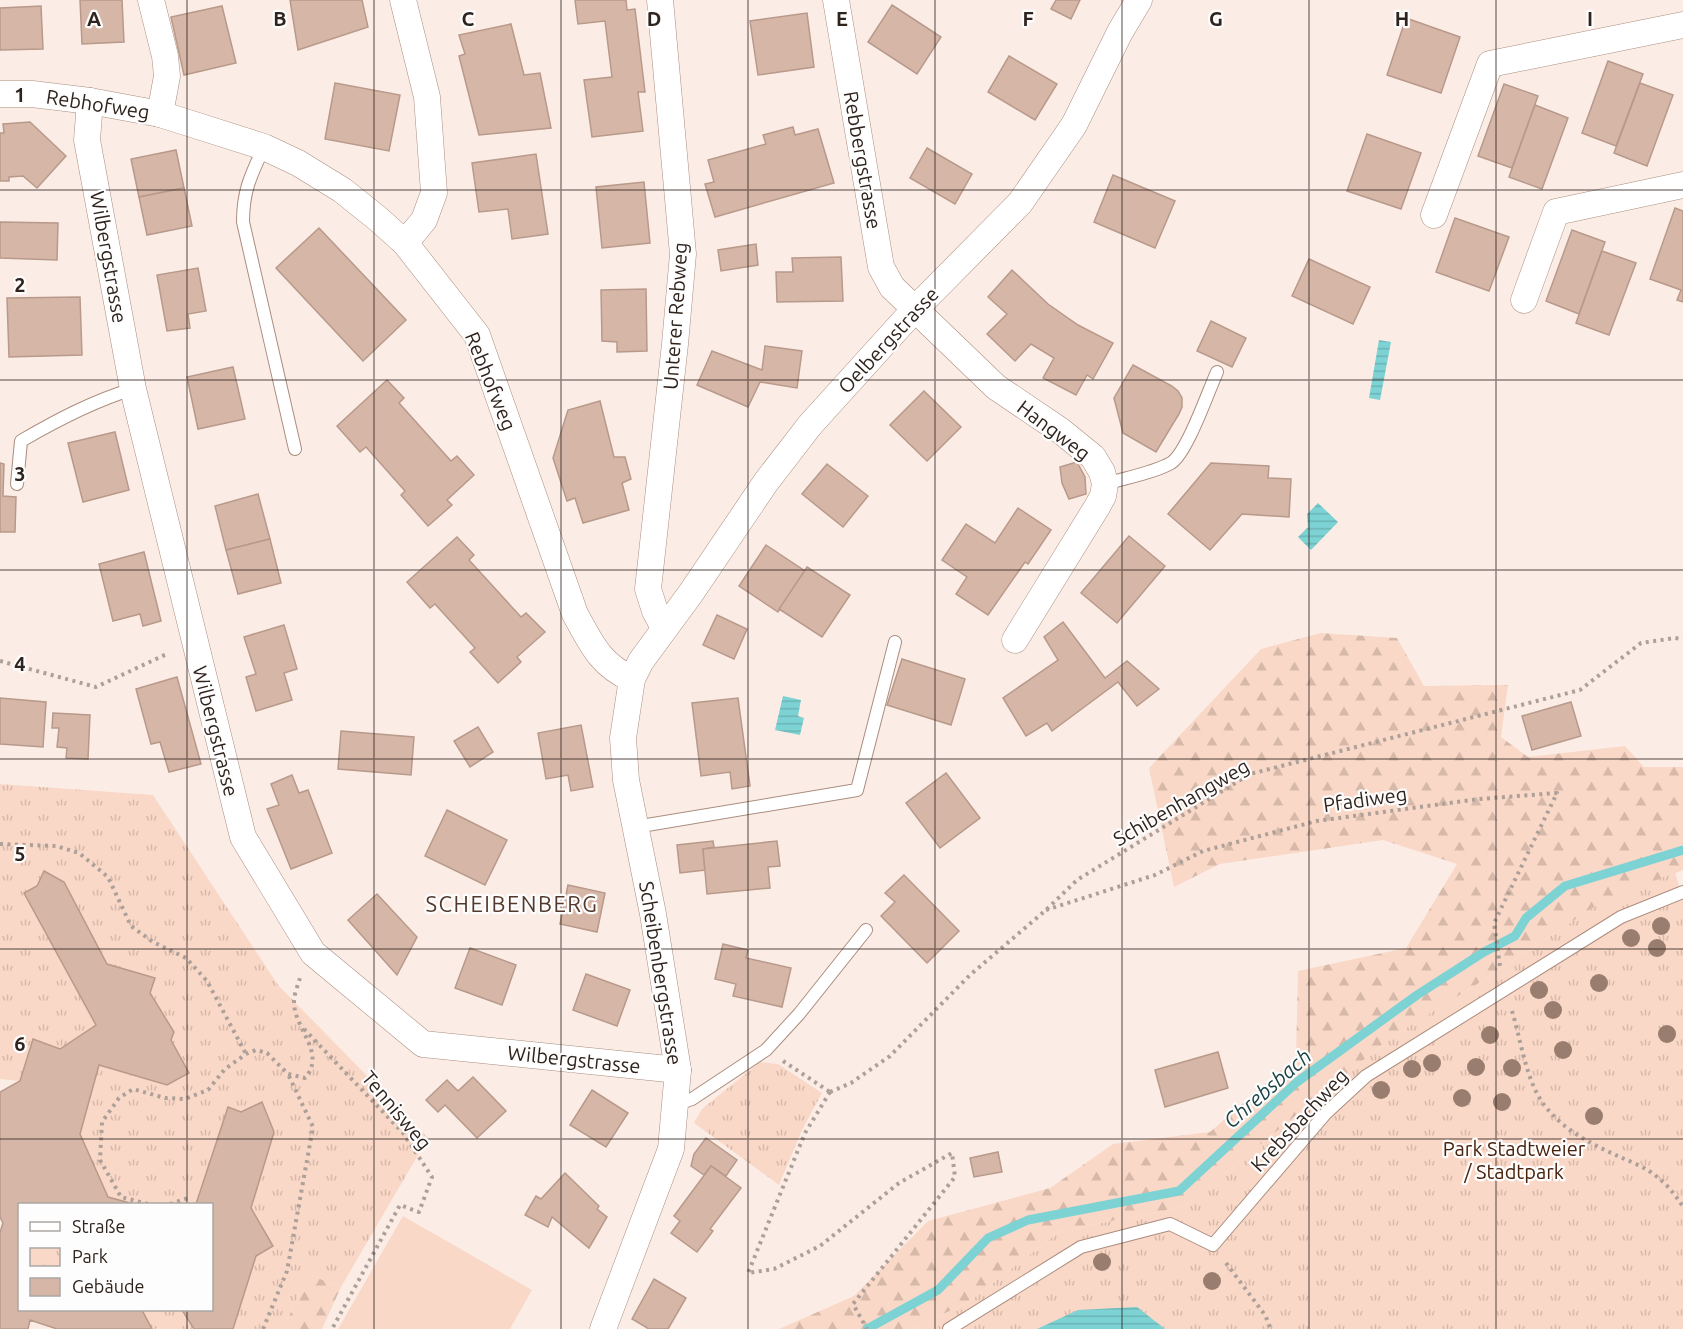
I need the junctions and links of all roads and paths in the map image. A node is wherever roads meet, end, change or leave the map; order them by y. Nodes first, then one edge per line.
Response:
1 (152, 0) edge
2 (403, 0) edge
3 (660, 0) edge
4 (836, 0) edge
5 (1139, 0) edge
6 (1683, 25) edge
7 (0, 94) edge
8 (90, 101) junction
9 (160, 114) junction
10 (264, 147) junction
11 (1683, 185) edge
12 (1434, 215) dead end
13 (405, 243) junction
14 (1524, 300) dead end
15 (915, 309) junction
16 (1217, 372) dead end
17 (133, 389) junction
18 (295, 449) dead end
19 (18, 483) dead end
20 (1105, 484) junction
21 (664, 628) junction
22 (1683, 639) edge
23 (1015, 640) dead end
24 (195, 641) junction
25 (895, 642) dead end
26 (0, 661) edge
27 (632, 679) junction
28 (636, 827) junction
29 (0, 844) edge
30 (1683, 892) edge
31 (1046, 910) junction
32 (866, 930) dead end
33 (313, 953) junction
34 (1506, 989) junction
35 (300, 1025) junction
36 (766, 1050) junction
37 (246, 1054) junction
38 (678, 1070) junction
39 (288, 1074) junction
40 (830, 1092) junction
41 (675, 1105) junction
42 (191, 1197) dead end
43 (144, 1203) edge
44 (173, 1203) edge
45 (1683, 1207) edge
46 (1213, 1245) junction
47 (262, 1329) edge
48 (332, 1329) edge
49 (603, 1329) edge
50 (867, 1329) edge
51 (949, 1329) edge
52 (1270, 1329) edge

1 - 9 street, Rebhofweg
2 - 13 street
3 - 21 street, Unterer Rebweg
4 - 15 street, Rebbergstrasse
5 - 15 street, Oelbergstrasse
6 - 12 street
7 - 8 street, Rebhofweg
8 - 9 street, Rebhofweg
8 - 17 street, Wilbergstrasse
9 - 10 street, Rebhofweg
10 - 13 street, Rebhofweg
10 - 18 lane
11 - 14 street
13 - 27 street, Rebhofweg
15 - 20 street, Hangweg
15 - 21 street, Oelbergstrasse
16 - 20 lane
17 - 19 lane
17 - 24 street, Wilbergstrasse
20 - 23 street
21 - 27 street, Oelbergstrasse
22 - 31 path, Schibenhangweg
24 - 26 path
24 - 33 street, Wilbergstrasse
25 - 28 lane
27 - 28 street, Scheibenbergstrasse
28 - 38 street, Scheibenbergstrasse
29 - 37 path
30 - 34 lane, Krebsbachweg
31 - 34 path, Pfadiweg
31 - 40 path, Schibenhangweg
32 - 36 lane
33 - 35 path
33 - 38 street, Wilbergstrasse
34 - 45 path
34 - 46 lane, Krebsbachweg
35 - 39 path
35 - 48 path, Tennisweg
36 - 40 path
36 - 41 lane
37 - 39 path
37 - 43 path
38 - 41 street, Scheibenbergstrasse
39 - 47 path
40 - 50 path
41 - 49 street, Scheibenbergstrasse
42 - 44 path
46 - 51 lane
46 - 52 path

